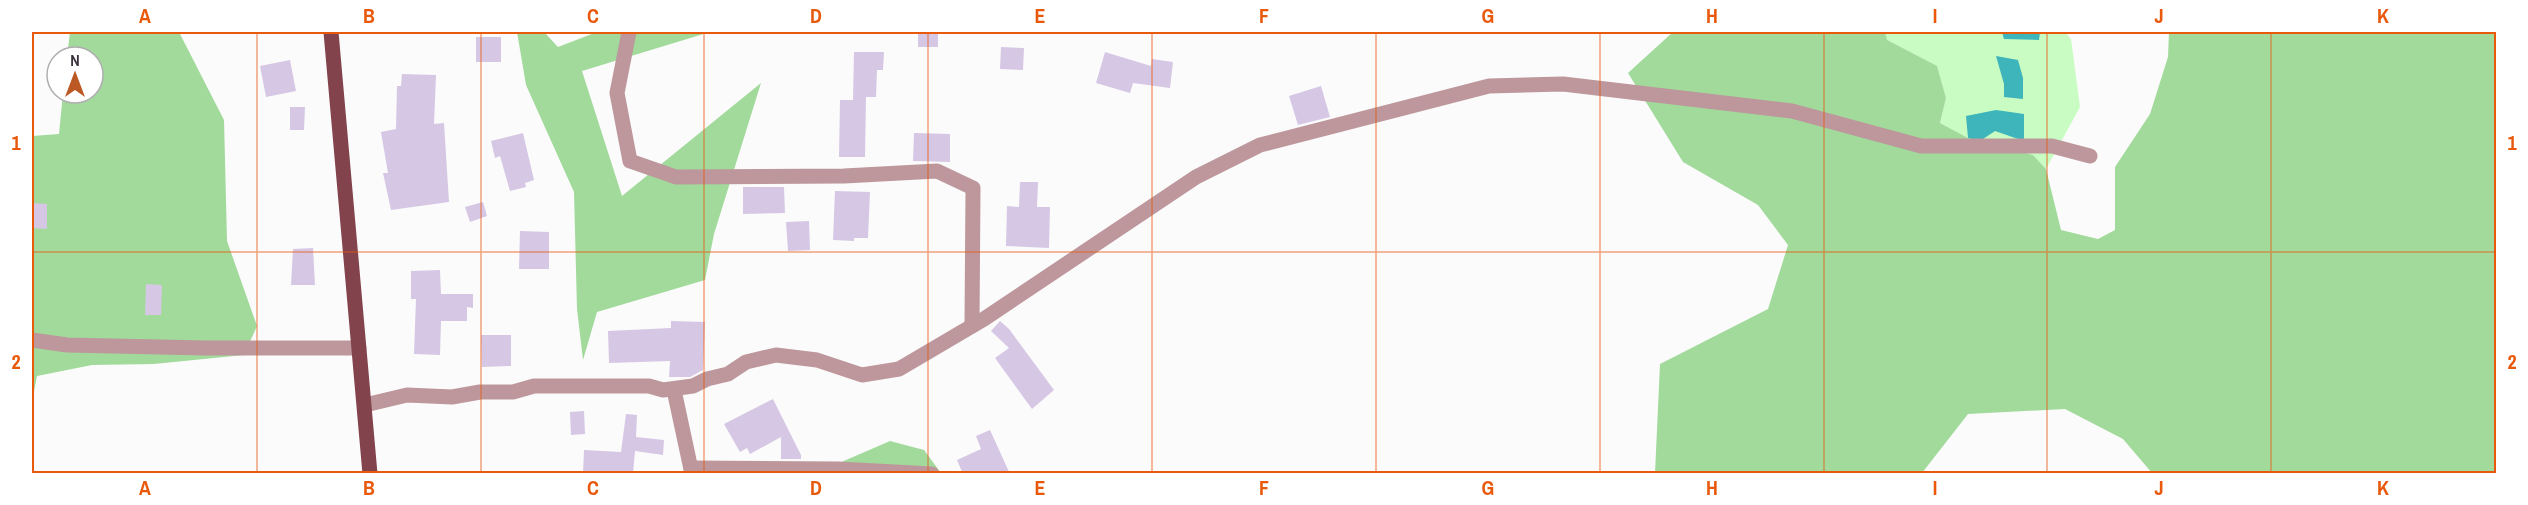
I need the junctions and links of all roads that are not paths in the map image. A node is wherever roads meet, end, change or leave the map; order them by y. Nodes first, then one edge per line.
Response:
1 (331, 32) edge
2 (629, 32) edge
3 (2090, 156) dead end
4 (972, 326) junction
5 (32, 340) edge
6 (359, 348) junction
7 (674, 390) junction
8 (365, 405) junction
9 (691, 471) edge
10 (370, 474) edge
11 (932, 474) edge

1 - 6 main road
2 - 4 street
3 - 4 street
4 - 7 street
5 - 6 street
6 - 8 main road
7 - 8 street
7 - 9 street
8 - 10 main road
9 - 11 street

